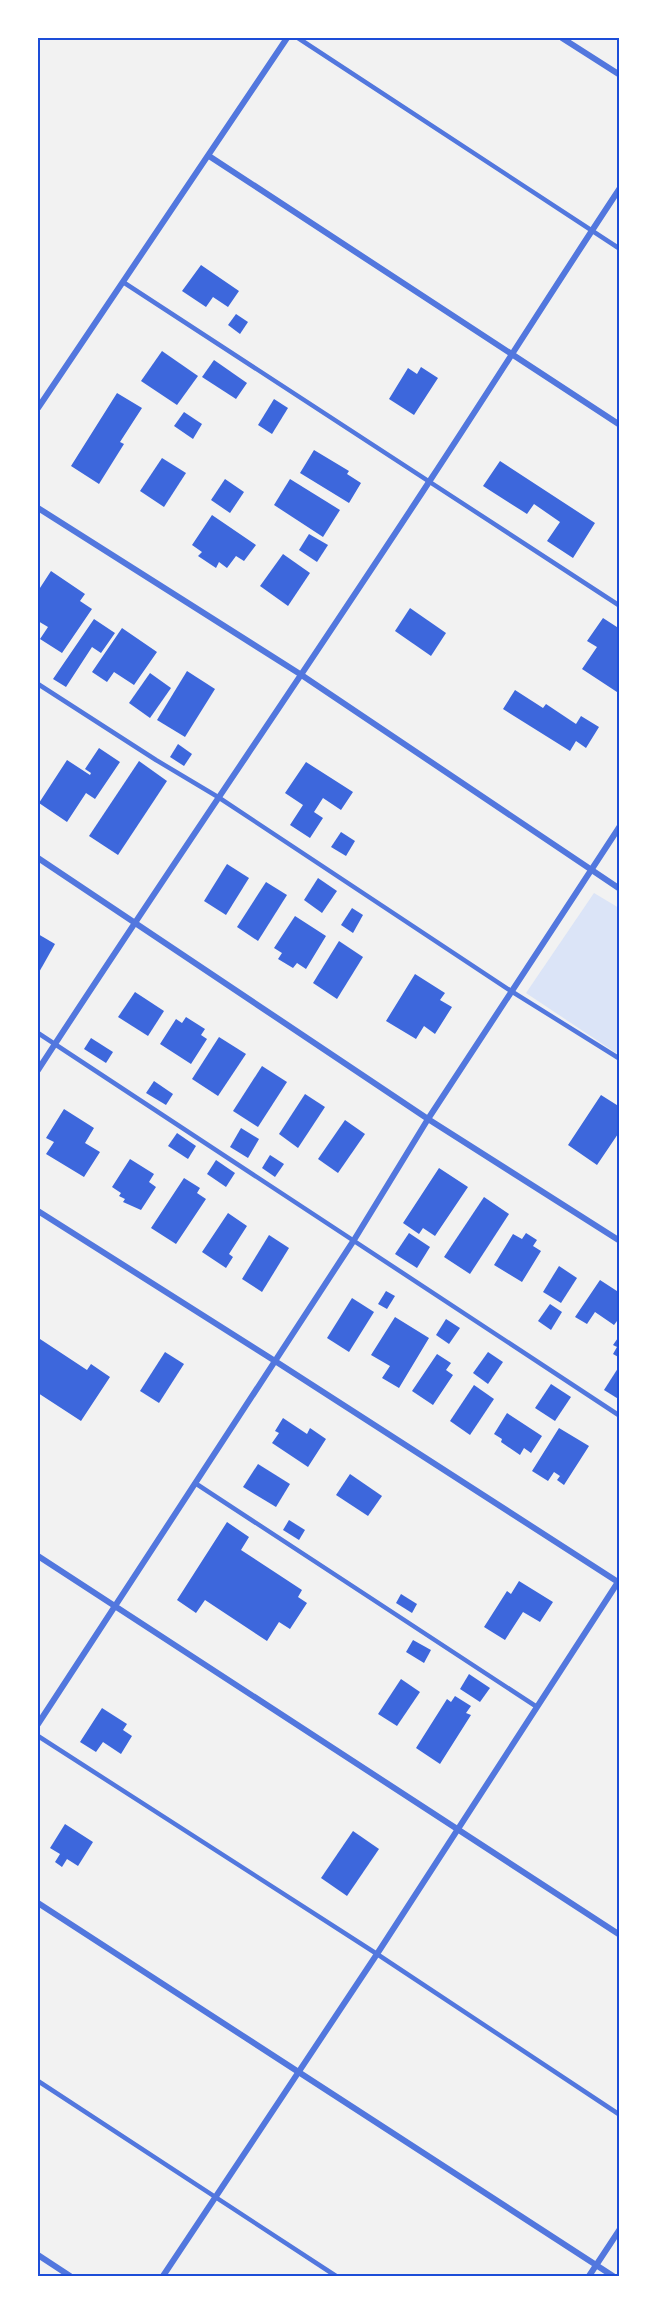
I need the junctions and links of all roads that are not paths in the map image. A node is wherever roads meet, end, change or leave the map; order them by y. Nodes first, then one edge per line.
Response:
1 (287, 38) edge
2 (298, 38) edge
3 (562, 38) edge
4 (620, 75) edge
5 (209, 156) junction
6 (620, 188) edge
7 (592, 230) junction
8 (620, 249) edge
9 (123, 282) junction
10 (510, 353) junction
11 (38, 408) edge
12 (620, 425) edge
13 (429, 482) junction
14 (38, 508) edge
15 (620, 606) edge
16 (300, 674) junction
17 (38, 684) edge
18 (218, 797) junction
19 (620, 826) edge
20 (38, 858) edge
21 (590, 870) junction
22 (620, 889) edge
23 (134, 922) junction
24 (511, 991) junction
25 (38, 1033) edge
26 (55, 1044) junction
27 (620, 1059) edge
28 (38, 1070) edge
29 (428, 1119) junction
30 (38, 1211) edge
31 (354, 1240) junction
32 (620, 1241) edge
33 (274, 1360) junction
34 (620, 1416) edge
35 (195, 1483) junction
36 (38, 1556) edge
37 (619, 1581) edge
38 (115, 1607) junction
39 (537, 1707) junction
40 (38, 1724) edge
41 (38, 1736) edge
42 (459, 1829) junction
43 (38, 1903) edge
44 (620, 1935) edge
45 (377, 1954) junction
46 (298, 2074) junction
47 (38, 2081) edge
48 (620, 2115) edge
49 (214, 2197) junction
50 (620, 2229) edge
51 (38, 2255) edge
52 (596, 2265) junction
53 (70, 2277) edge
54 (163, 2277) edge
55 (336, 2277) edge
56 (589, 2277) edge
57 (613, 2277) edge

1 - 5 street
2 - 7 lane
3 - 4 street
5 - 9 street
5 - 10 street
6 - 7 street
7 - 8 lane
7 - 10 street
9 - 11 street
9 - 13 lane
10 - 12 street
10 - 13 street
13 - 15 lane
13 - 16 street
14 - 16 street
16 - 18 street
16 - 21 street
17 - 18 lane
18 - 23 street
18 - 24 lane
19 - 21 street
20 - 23 street
21 - 22 street
21 - 24 street
23 - 26 street
23 - 29 street
24 - 27 lane
24 - 29 street
25 - 26 lane
26 - 28 street
26 - 31 lane
29 - 31 street
29 - 32 street
30 - 33 street
31 - 33 street
31 - 34 lane
33 - 35 street
33 - 37 street
35 - 38 street
35 - 39 lane
36 - 38 street
37 - 39 street
38 - 40 street
38 - 42 street
39 - 42 street
41 - 45 lane
42 - 44 street
42 - 45 street
43 - 46 street
45 - 46 street
45 - 48 lane
46 - 49 street
46 - 52 street
47 - 49 lane
49 - 54 street
49 - 55 lane
50 - 52 street
51 - 53 street
52 - 56 street
52 - 57 street

